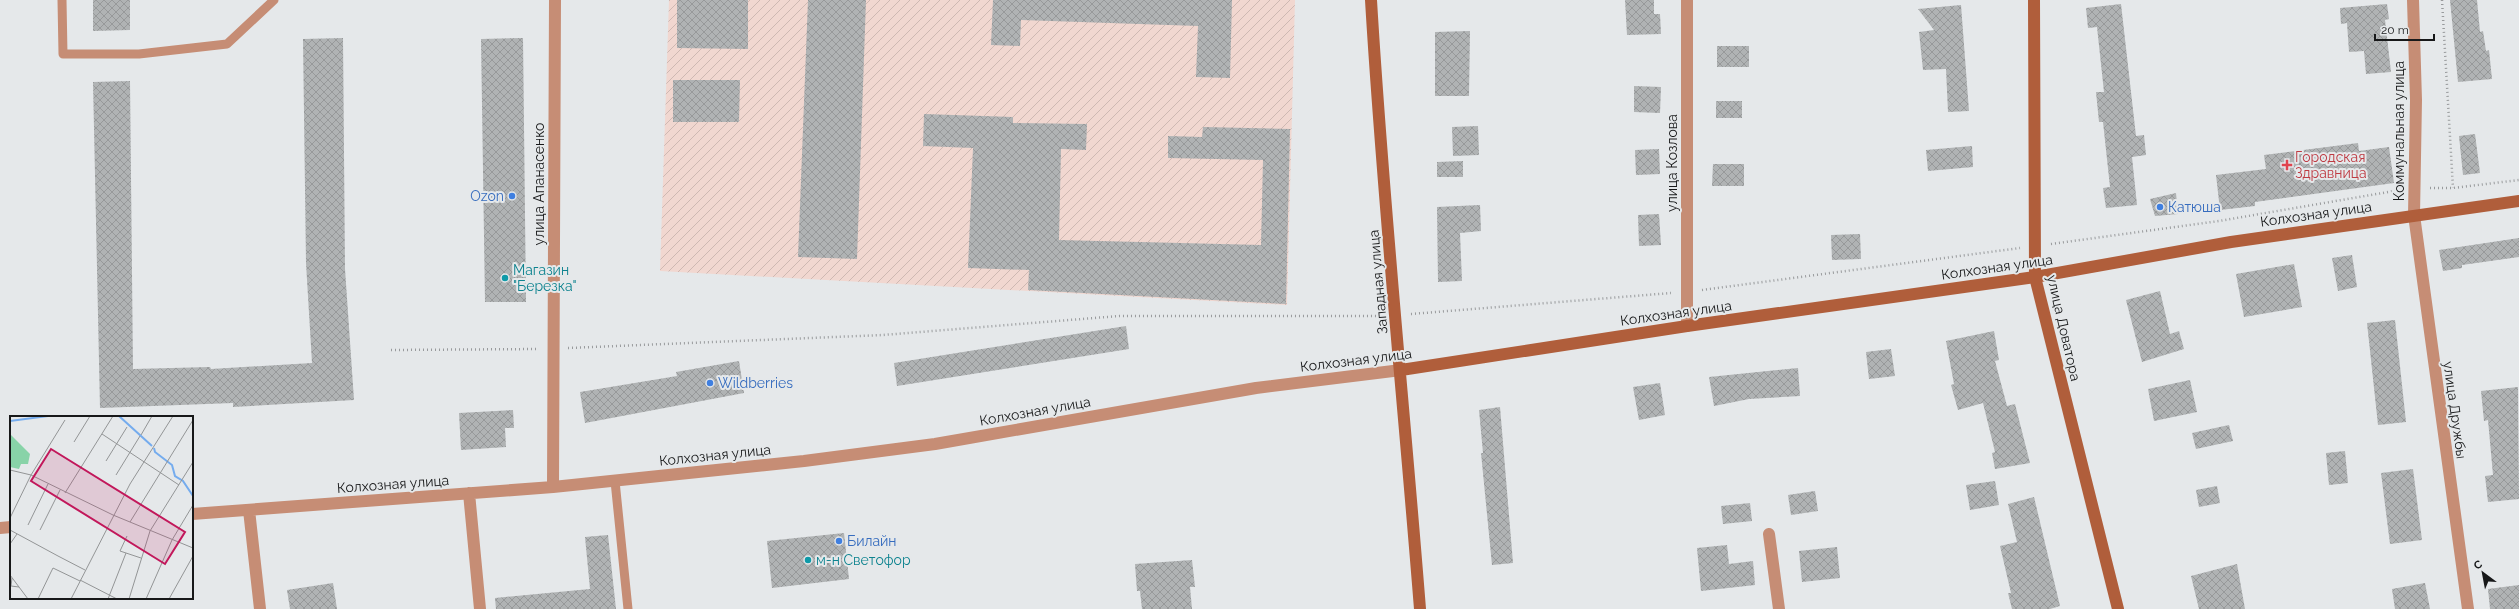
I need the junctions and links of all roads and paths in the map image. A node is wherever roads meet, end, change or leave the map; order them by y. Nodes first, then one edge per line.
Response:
1 (62, 0) edge
2 (274, 0) edge
3 (555, 0) edge
4 (1371, 0) edge
5 (1686, 0) edge
6 (2034, 0) edge
7 (2413, 0) edge
8 (2442, 0) edge
9 (2519, 180) edge
10 (2414, 188) junction
11 (2453, 188) junction
12 (2519, 201) edge
13 (2414, 214) junction
14 (2035, 277) junction
15 (1687, 326) junction
16 (1401, 370) junction
17 (615, 481) junction
18 (553, 487) junction
19 (470, 493) junction
20 (249, 510) junction
21 (193, 514) edge
22 (10, 527) edge
23 (0, 528) edge
24 (1769, 534) dead end
25 (260, 609) edge
26 (480, 609) edge
27 (628, 609) edge
28 (1420, 609) edge
29 (1778, 609) edge
30 (2118, 609) edge
31 (2468, 609) edge

1 - 2 lane
3 - 18 street, улица Апанасенко
4 - 16 street, Западная улица
5 - 15 street, улица Козлова
6 - 14 street, улица Доватора
7 - 10 street, Коммунальная улица
8 - 11 path
9 - 11 path
10 - 11 path
10 - 13 street, Коммунальная улица
12 - 13 street, Колхозная улица
13 - 14 street, Колхозная улица
13 - 31 street, улица Дружбы
14 - 15 street, Колхозная улица
14 - 30 street, улица Доватора
15 - 16 street, Колхозная улица
16 - 17 street, Колхозная улица
16 - 28 street, Западная улица
17 - 18 street, Колхозная улица
17 - 27 lane
18 - 19 street, Колхозная улица
19 - 20 street, Колхозная улица
19 - 26 street
20 - 21 street, Колхозная улица
20 - 25 street
22 - 23 street
24 - 29 street

